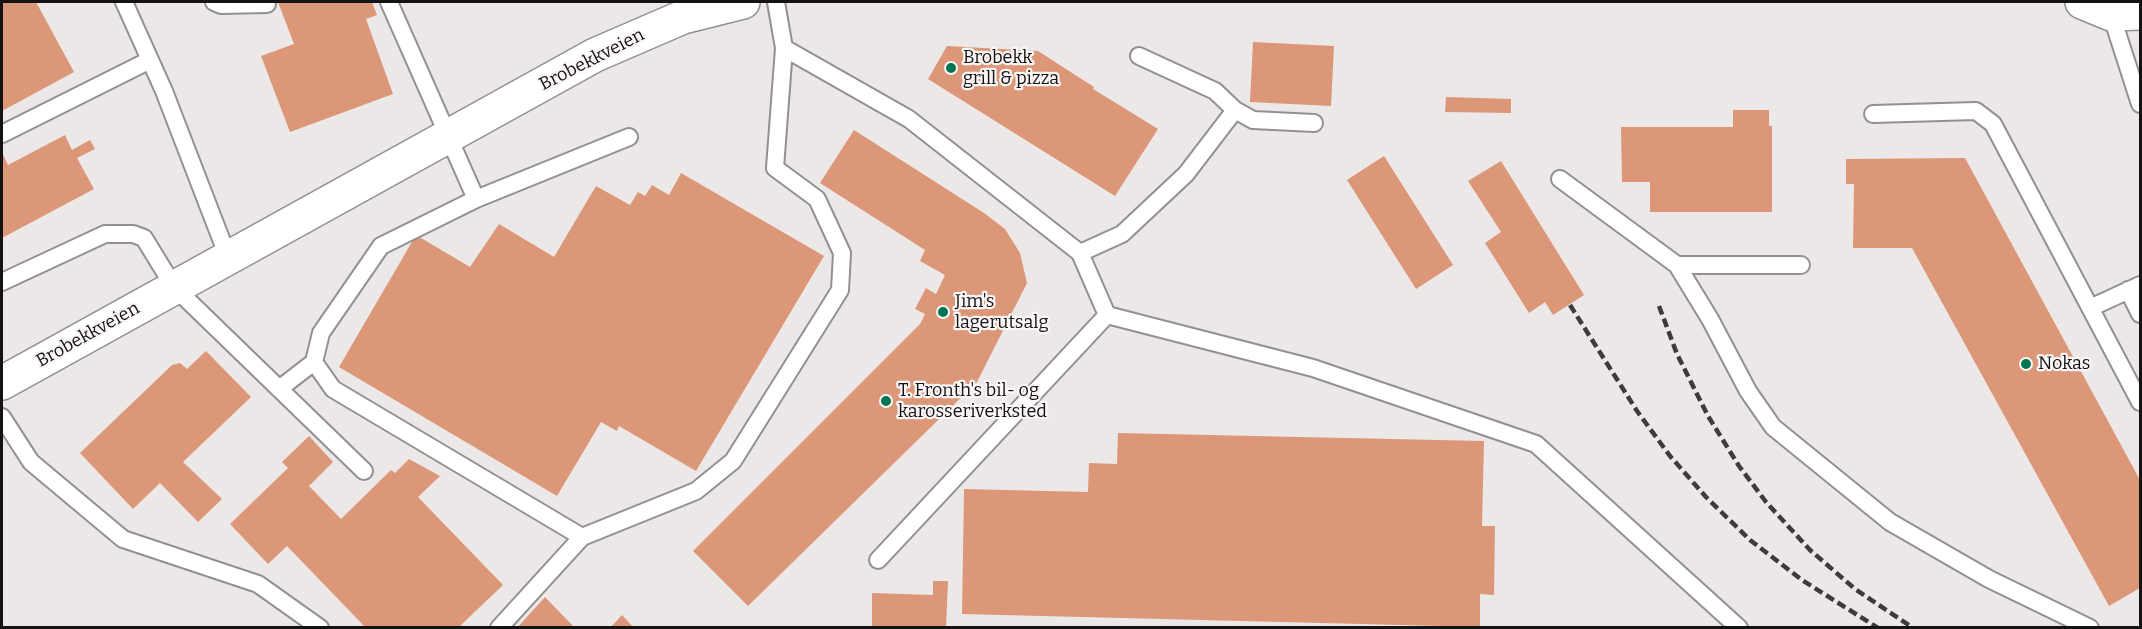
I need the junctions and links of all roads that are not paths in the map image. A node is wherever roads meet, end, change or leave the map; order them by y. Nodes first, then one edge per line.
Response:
1 (124, 2) edge
2 (214, 2) edge
3 (389, 2) edge
4 (743, 2) edge
5 (776, 2) edge
6 (267, 4) dead end
7 (2111, 10) edge
8 (784, 48) junction
9 (1139, 56) dead end
10 (150, 60) junction
11 (2140, 104) edge
12 (1235, 110) junction
13 (1873, 114) dead end
14 (1314, 123) dead end
15 (2, 134) edge
16 (448, 137) junction
17 (629, 137) dead end
18 (1560, 179) dead end
19 (476, 199) junction
20 (1080, 253) junction
21 (228, 257) junction
22 (1677, 265) junction
23 (1801, 265) dead end
24 (2, 282) edge
25 (174, 287) junction
26 (2134, 288) edge
27 (2090, 308) junction
28 (2140, 314) edge
29 (1107, 315) junction
30 (314, 362) junction
31 (2, 383) edge
32 (279, 389) junction
33 (2140, 402) edge
34 (2, 417) edge
35 (364, 471) dead end
36 (582, 537) junction
37 (878, 560) dead end
38 (320, 627) edge
39 (499, 627) edge
40 (1739, 627) edge
41 (2090, 627) edge

1 - 10 lane
2 - 6 lane
3 - 16 lane
4 - 16 street, Brobekkveien
5 - 8 lane
7 - 11 lane
8 - 20 lane
8 - 36 lane
9 - 12 lane
10 - 15 lane
10 - 21 lane
12 - 14 lane
12 - 20 lane
13 - 27 lane
16 - 19 lane
16 - 21 street, Brobekkveien
17 - 19 lane
18 - 22 lane
19 - 30 lane
20 - 29 lane
21 - 25 street, Brobekkveien
22 - 23 lane
22 - 41 lane
24 - 25 lane
25 - 31 street, Brobekkveien
25 - 32 lane
26 - 27 lane
26 - 28 lane
27 - 33 lane
29 - 37 lane
29 - 40 lane
30 - 32 lane
30 - 36 lane
32 - 35 lane
34 - 38 lane
36 - 39 lane

